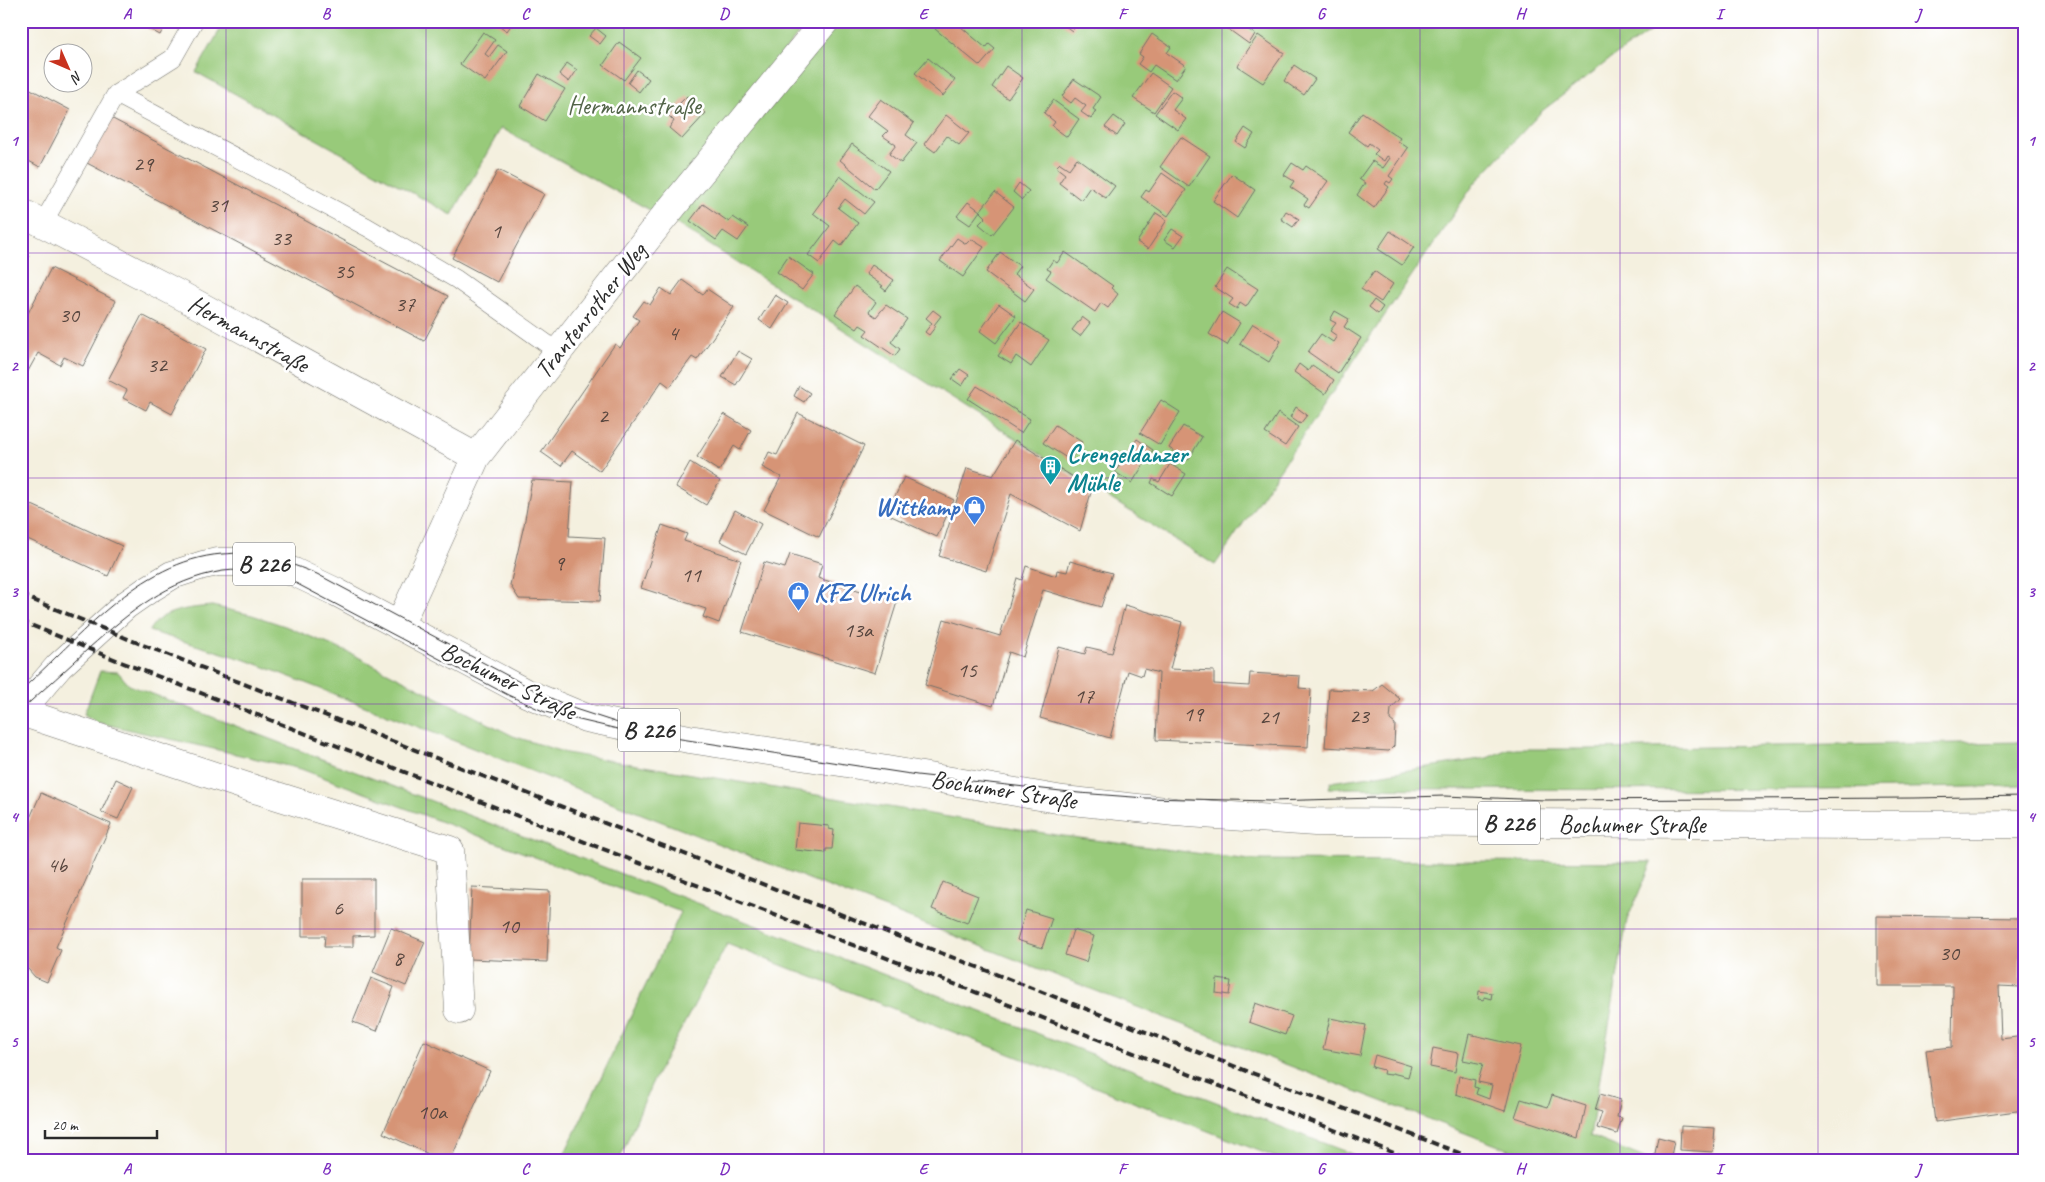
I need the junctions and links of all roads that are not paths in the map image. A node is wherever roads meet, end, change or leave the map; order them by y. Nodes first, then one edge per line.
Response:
1 (194, 21) edge
2 (825, 21) edge
3 (116, 94) junction
4 (32, 218) edge
5 (557, 351) junction
6 (476, 457) junction
7 (399, 626) junction
8 (59, 666) junction
9 (21, 690) edge
10 (21, 711) edge
11 (2024, 824) edge
12 (460, 1010) dead end

1 - 3 lane
2 - 5 main road, Trantenrother Weg
3 - 4 lane
3 - 5 lane
4 - 6 main road, Hermannstraße
5 - 6 main road, Trantenrother Weg
6 - 7 main road, Trantenrother Weg
7 - 8 main road, Bochumer Straße / B 226
7 - 11 main road, Bochumer Straße / B 226
8 - 9 main road, Bochumer Straße / B 226
8 - 10 main road, Bochumer Straße / B 226
10 - 12 main road, Bochumer Straße

